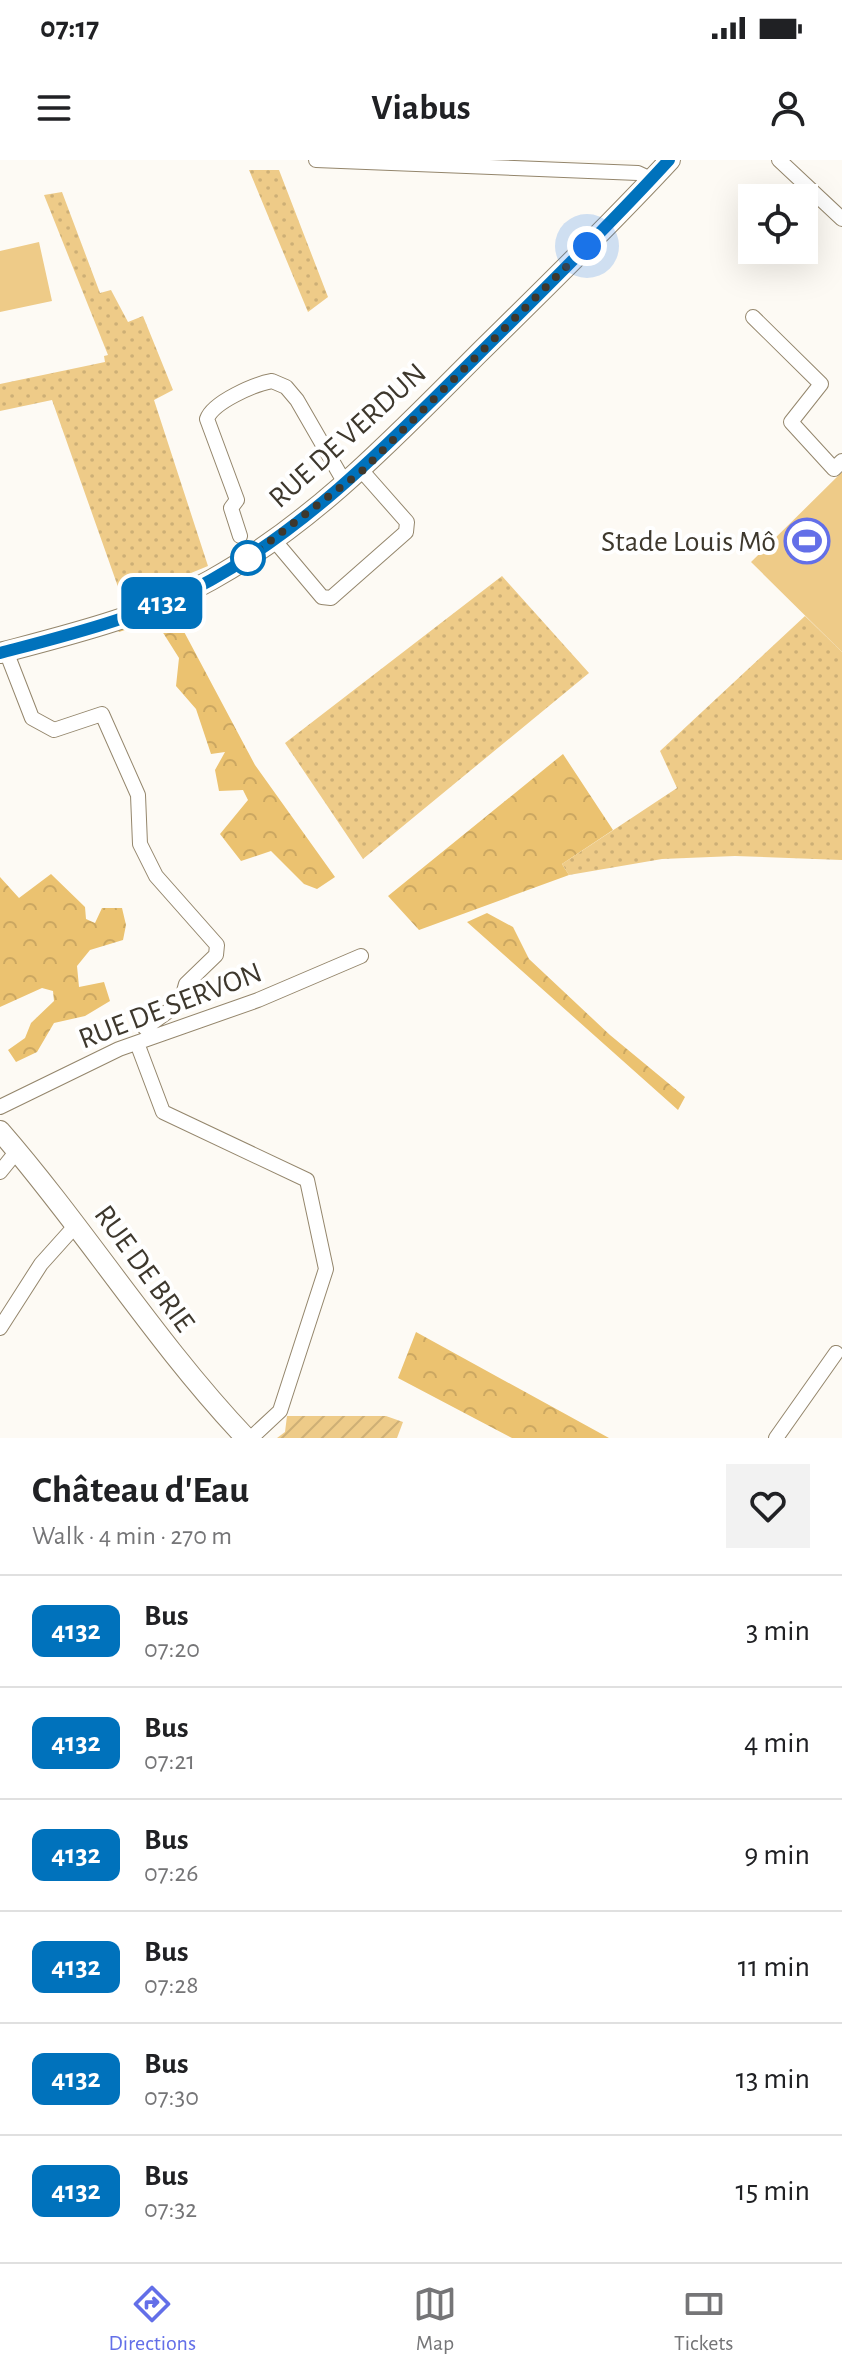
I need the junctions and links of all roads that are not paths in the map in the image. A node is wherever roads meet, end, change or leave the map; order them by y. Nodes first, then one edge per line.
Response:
1 (316, 160) edge
2 (670, 160) edge
3 (779, 160) edge
4 (651, 179) junction
5 (842, 219) edge
6 (753, 317) dead end
7 (842, 461) edge
8 (362, 471) junction
9 (346, 485) junction
10 (240, 536) dead end
11 (274, 540) junction
12 (3, 652) edge
13 (361, 956) dead end
14 (145, 1028) dead end
15 (137, 1043) junction
16 (0, 1107) edge
17 (0, 1131) edge
18 (17, 1151) junction
19 (0, 1172) edge
20 (76, 1225) junction
21 (0, 1328) edge
22 (836, 1353) dead end
23 (248, 1438) edge
24 (776, 1438) edge

1 - 4 street
2 - 4 street, RUE DE VERDUN
3 - 5 street
4 - 8 street, RUE DE VERDUN
6 - 7 street
8 - 9 street, RUE DE VERDUN
8 - 11 street
9 - 10 street
9 - 11 street, RUE DE VERDUN
11 - 12 street, RUE DE VERDUN
12 - 14 street
13 - 15 street, RUE DE SERVON
15 - 16 street, RUE DE SERVON
15 - 23 street
17 - 18 street, RUE DE BRIE
18 - 19 street
18 - 20 street, RUE DE BRIE
20 - 21 street
20 - 23 street, RUE DE BRIE
22 - 24 street

